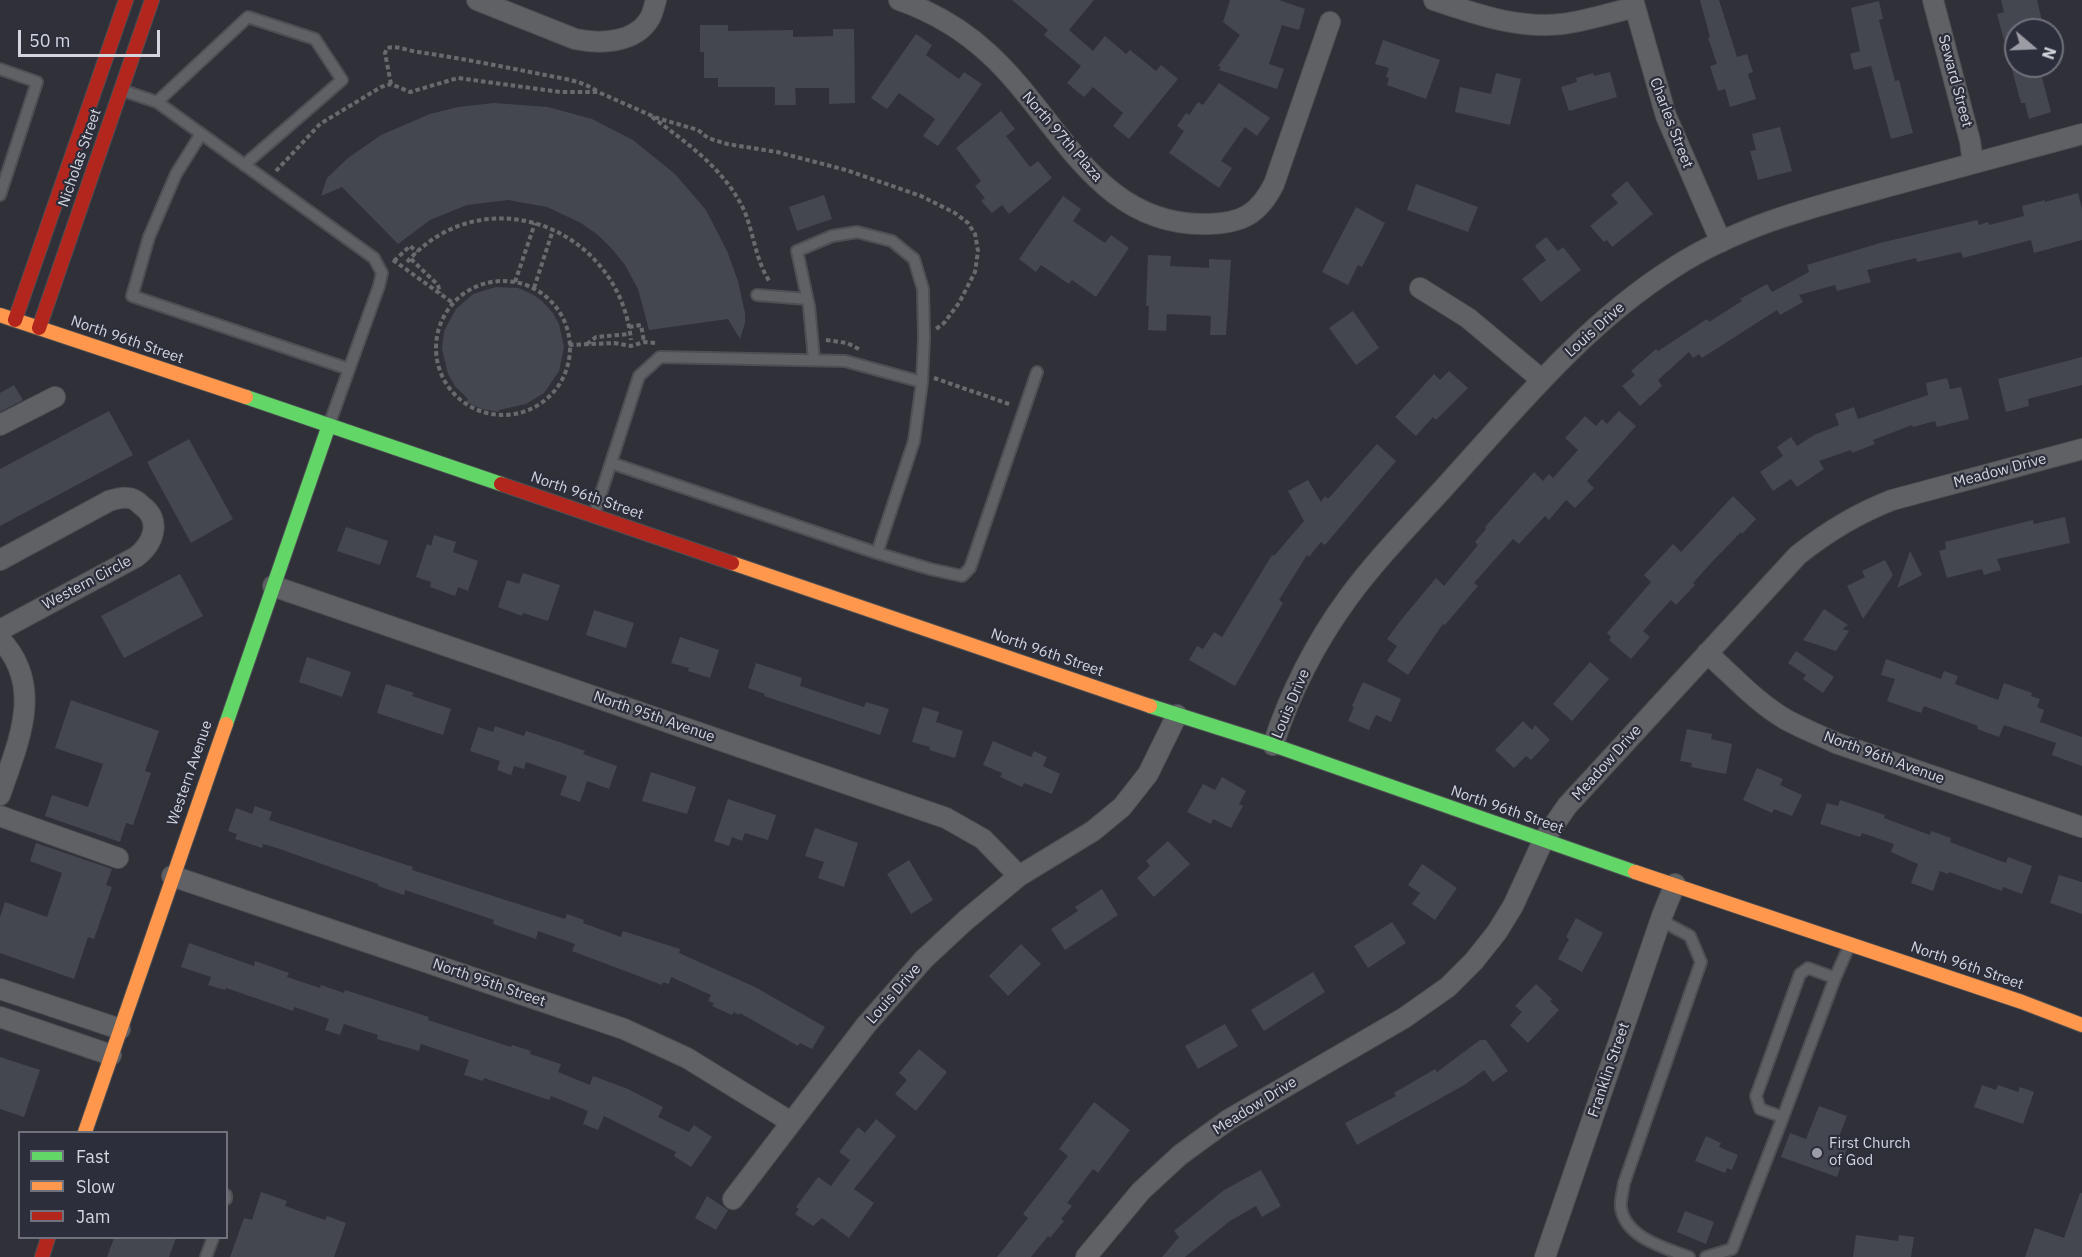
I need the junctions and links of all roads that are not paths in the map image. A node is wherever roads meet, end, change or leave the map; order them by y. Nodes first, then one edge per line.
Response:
1 (126, 0) edge
2 (152, 0) edge
3 (477, 0) edge
4 (656, 0) edge
5 (899, 0) edge
6 (1434, 0) edge
7 (1933, 0) edge
8 (1634, 3) edge
9 (1330, 22) dead end
10 (0, 69) edge
11 (121, 90) junction
12 (157, 102) junction
13 (201, 134) junction
14 (2082, 134) edge
15 (1973, 163) junction
16 (244, 165) junction
17 (0, 195) edge
18 (1721, 242) junction
19 (1420, 288) dead end
20 (757, 295) dead end
21 (807, 300) junction
22 (0, 315) edge
23 (15, 320) junction
24 (39, 328) junction
25 (814, 359) junction
26 (349, 369) junction
27 (1037, 372) dead end
28 (922, 378) junction
29 (1542, 380) junction
30 (56, 397) dead end
31 (0, 425) edge
32 (329, 425) junction
33 (2082, 449) edge
34 (611, 463) junction
35 (594, 516) junction
36 (877, 553) junction
37 (0, 560) edge
38 (273, 586) junction
39 (0, 630) edge
40 (0, 639) edge
41 (1707, 652) junction
42 (1177, 715) junction
43 (1273, 745) junction
44 (0, 795) edge
45 (0, 816) edge
46 (2082, 827) edge
47 (1544, 841) junction
48 (118, 858) dead end
49 (172, 876) junction
50 (1019, 876) junction
51 (1675, 884) junction
52 (1660, 920) junction
53 (1850, 944) junction
54 (1835, 978) junction
55 (0, 989) edge
56 (0, 1017) edge
57 (2082, 1025) edge
58 (120, 1029) junction
59 (111, 1055) junction
60 (1783, 1117) junction
61 (791, 1122) junction
62 (85, 1131) edge
63 (733, 1199) dead end
64 (48, 1239) edge
65 (213, 1239) edge
66 (42, 1257) edge
67 (206, 1257) edge
68 (1086, 1257) edge
69 (1545, 1257) edge
70 (1689, 1257) edge
71 (1706, 1257) edge

1 - 23 street, Nicholas Street
2 - 11 street, Nicholas Street
3 - 4 street
5 - 9 street, North 97th Plaza
6 - 8 street
7 - 15 street, Seward Street
8 - 18 street, Charles Street
10 - 17 lane
11 - 12 lane
11 - 24 street, Nicholas Street
12 - 13 lane
12 - 16 lane
13 - 16 lane
13 - 26 lane
14 - 15 street, Louis Drive
15 - 18 street, Louis Drive
16 - 26 lane
18 - 29 street, Louis Drive
19 - 29 street
20 - 21 lane
21 - 25 lane
21 - 28 lane
22 - 23 street, North 96th Street
23 - 24 street, North 96th Street
24 - 32 street, North 96th Street
25 - 28 lane
25 - 34 lane
26 - 32 lane
27 - 36 lane
28 - 36 lane
29 - 43 street, Louis Drive
30 - 31 street
32 - 35 street, North 96th Street
32 - 38 street, Western Avenue
33 - 41 street, Meadow Drive
34 - 35 lane
34 - 36 lane
35 - 42 street, North 96th Street
37 - 39 street, Western Circle
38 - 49 street, Western Avenue
38 - 50 street, North 95th Avenue
40 - 44 street
41 - 46 street, North 96th Avenue
41 - 47 street, Meadow Drive
42 - 43 street, North 96th Street
42 - 50 street, Louis Drive
43 - 47 street, North 96th Street
45 - 48 street
47 - 51 street, North 96th Street
47 - 68 street, Meadow Drive
49 - 58 street, Western Avenue
49 - 61 street, North 95th Street
50 - 61 street, Louis Drive
51 - 52 street, Franklin Street
51 - 53 street, North 96th Street
52 - 69 street, Franklin Street
52 - 70 lane
53 - 54 lane
53 - 57 street, North 96th Street
54 - 60 lane
54 - 60 lane
55 - 58 street
56 - 59 street
58 - 59 street, Western Avenue
59 - 62 street, Western Avenue
60 - 71 lane
61 - 63 street, Louis Drive
64 - 66 street
65 - 67 lane

